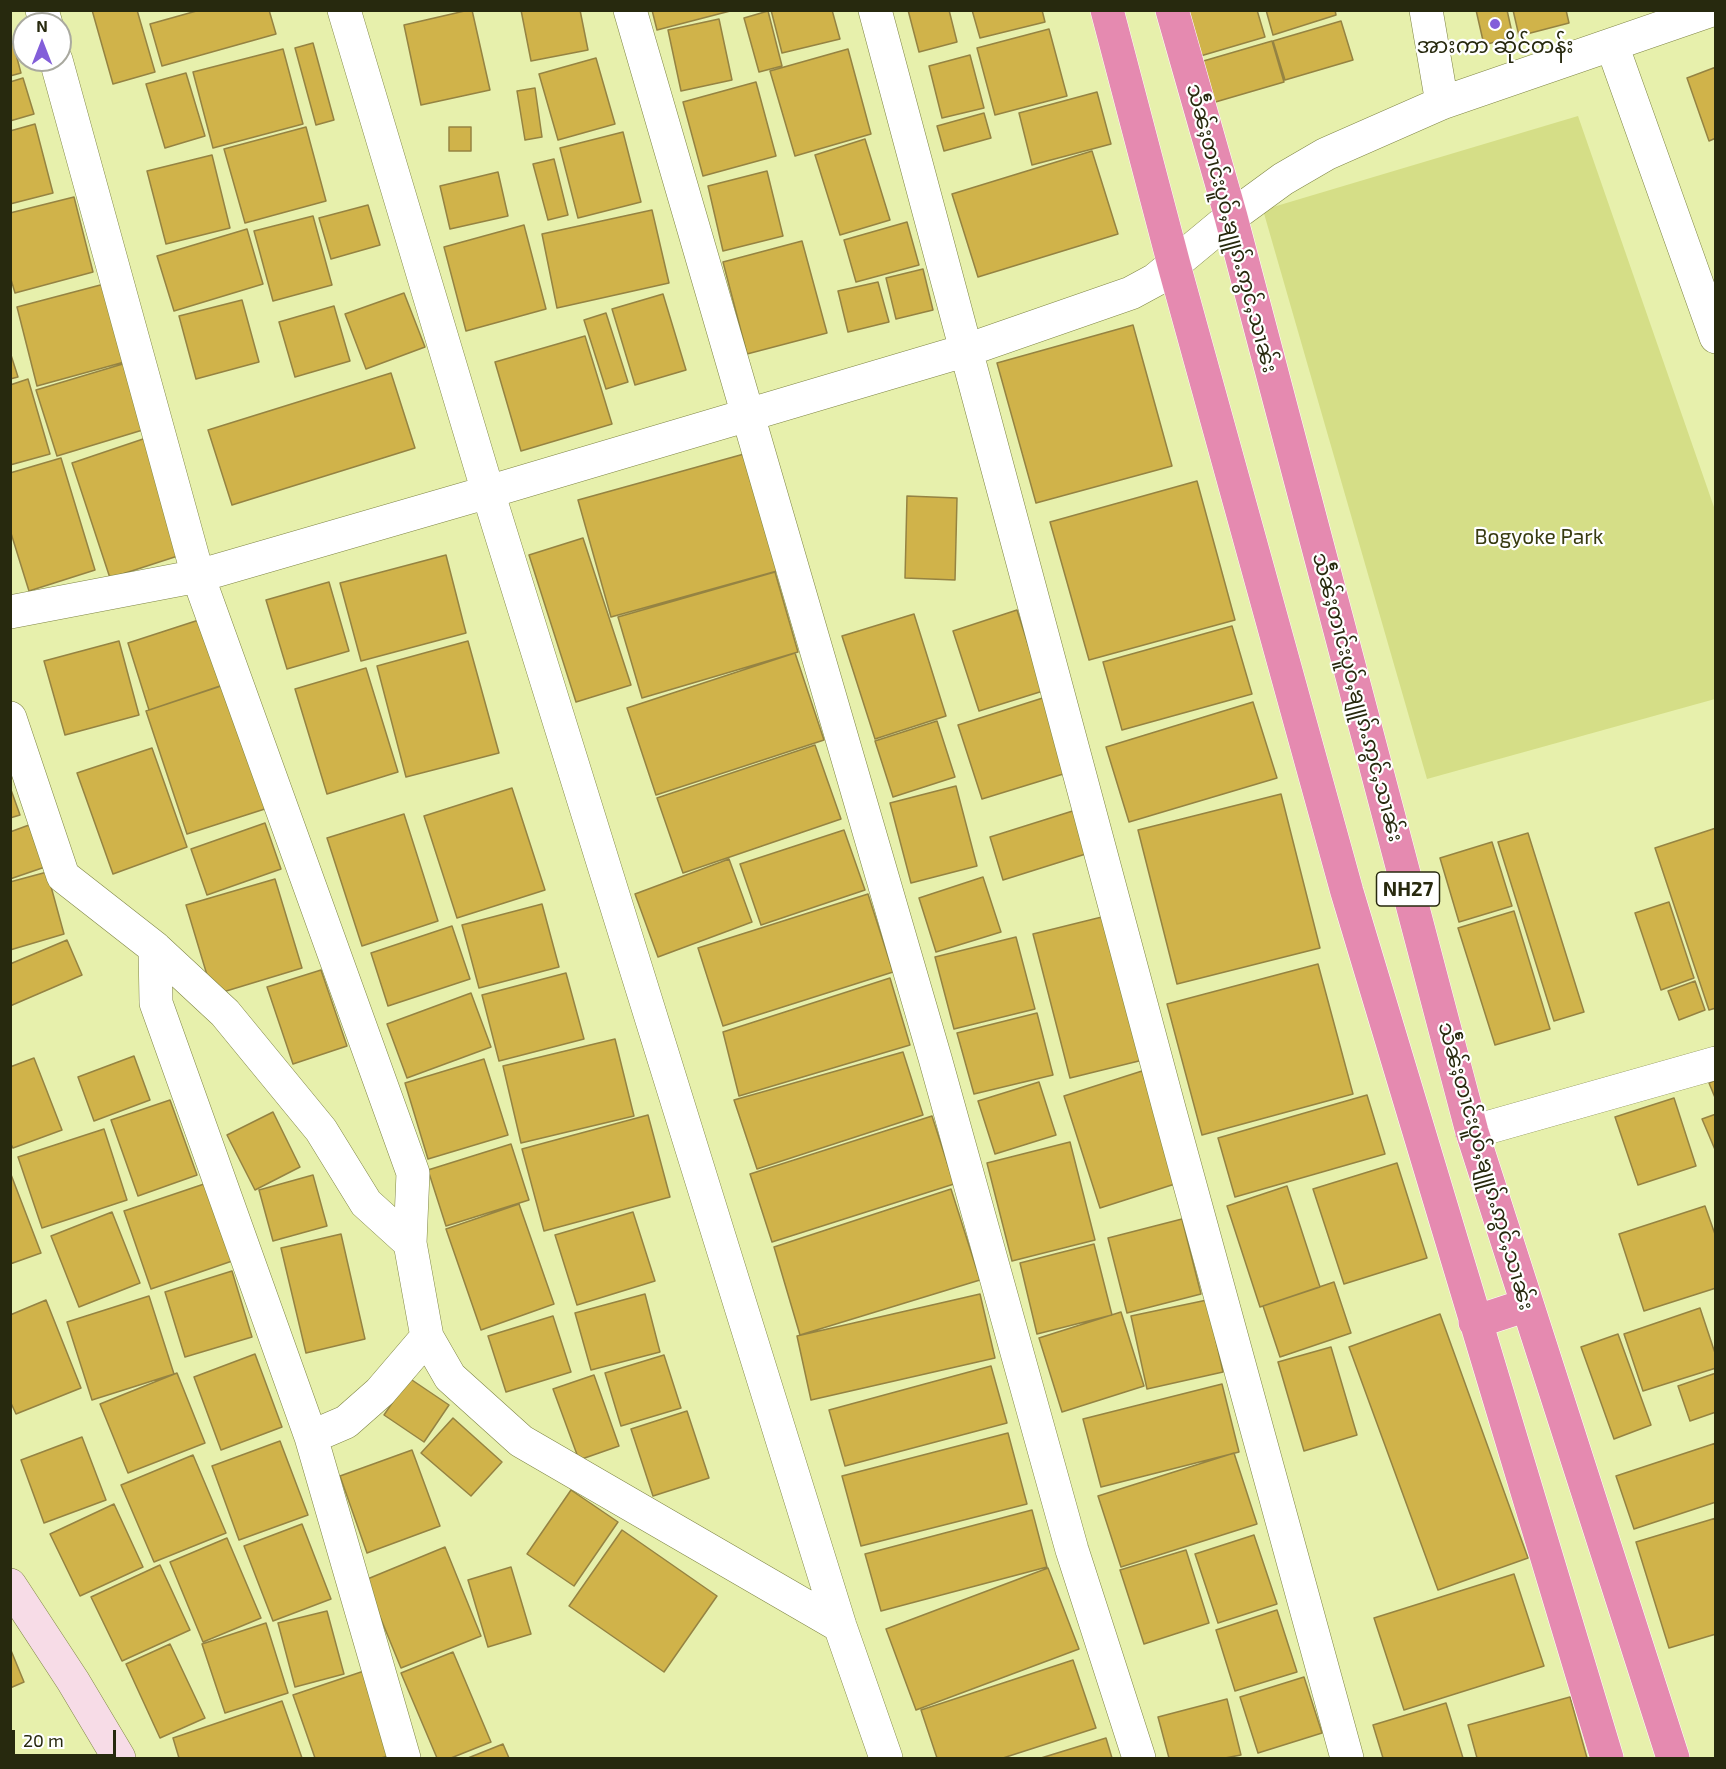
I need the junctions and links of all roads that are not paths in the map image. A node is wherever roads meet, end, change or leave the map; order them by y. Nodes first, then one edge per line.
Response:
1 (344, 10) edge
2 (630, 10) edge
3 (875, 10) edge
4 (1107, 10) edge
5 (1173, 10) edge
6 (1426, 10) edge
7 (1712, 10) edge
8 (1612, 45) junction
9 (59, 72) edge
10 (1442, 103) junction
11 (1231, 217) junction
12 (1174, 265) junction
13 (1716, 337) edge
14 (967, 350) junction
15 (747, 414) junction
16 (488, 492) junction
17 (198, 576) junction
18 (10, 612) edge
19 (10, 718) edge
20 (155, 948) junction
21 (1716, 1063) edge
22 (1472, 1132) junction
23 (410, 1243) junction
24 (1527, 1305) junction
25 (1475, 1322) junction
26 (427, 1337) junction
27 (311, 1437) junction
28 (10, 1585) edge
29 (840, 1626) junction
30 (119, 1758) edge
31 (404, 1758) edge
32 (886, 1758) edge
33 (1138, 1758) edge
34 (1347, 1758) edge
35 (1607, 1758) edge
36 (1673, 1758) edge

1 - 16 street
2 - 15 street
3 - 14 street
4 - 12 highway, NH27
5 - 11 highway, သဵႅၼ်ႈတၢင်းပူဝ်ႇၶျူၵ်ႉဢွင်ႇသၢၼ်း / NH27
6 - 10 street
7 - 8 street
8 - 10 street
8 - 13 street
9 - 17 street
10 - 11 street
11 - 12 street
11 - 22 highway, သဵႅၼ်ႈတၢင်းပူဝ်ႇၶျူၵ်ႉဢွင်ႇသၢၼ်း / NH27
12 - 14 street
12 - 25 highway, NH27
14 - 15 street
14 - 34 street
15 - 16 street
15 - 33 street
16 - 17 street
16 - 29 street
17 - 18 street
17 - 23 street
19 - 20 street
20 - 23 street
20 - 27 street
21 - 22 street
22 - 24 highway, သဵႅၼ်ႈတၢင်းပူဝ်ႇၶျူၵ်ႉဢွင်ႇသၢၼ်း / NH27
23 - 26 street
24 - 25 highway
24 - 36 highway, သဵႅၼ်ႈတၢင်းပူဝ်ႇၶျူၵ်ႉဢွင်ႇသၢၼ်း / NH27
25 - 35 highway, NH27
26 - 27 street
26 - 29 street
27 - 31 street
28 - 30 street
29 - 32 street

